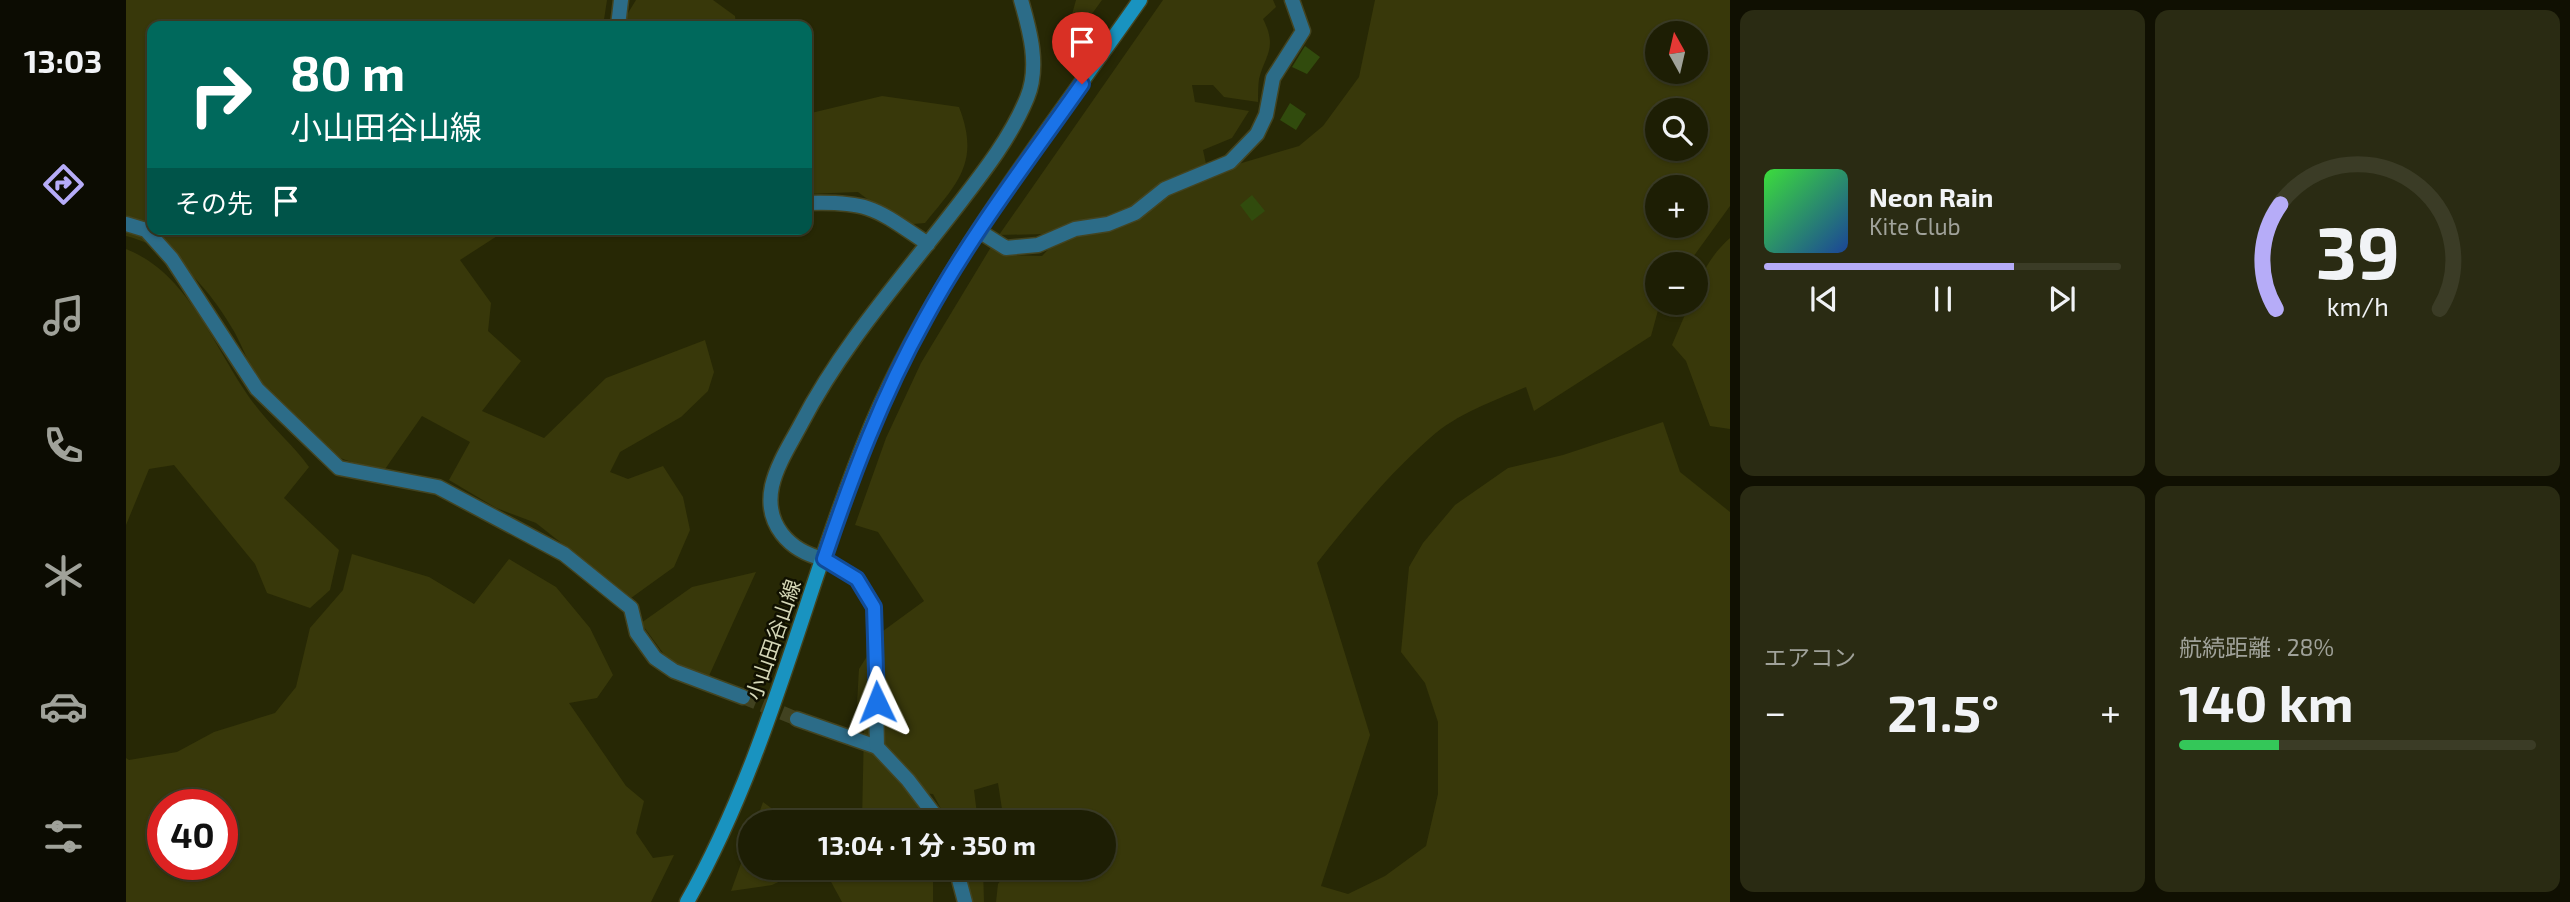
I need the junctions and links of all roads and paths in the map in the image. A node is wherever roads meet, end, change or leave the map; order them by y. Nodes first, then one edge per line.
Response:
1 (621, 0) edge
2 (1021, 0) edge
3 (1140, 0) edge
4 (1292, 0) edge
5 (619, 21) edge
6 (812, 203) edge
7 (126, 224) edge
8 (147, 231) edge
9 (979, 231) junction
10 (150, 235) edge
11 (928, 244) junction
12 (824, 559) junction
13 (743, 697) tunnel mouth
14 (797, 719) tunnel mouth
15 (877, 747) junction
16 (931, 810) edge
17 (959, 880) edge
18 (687, 902) edge
19 (965, 902) edge

1 - 5 street
2 - 11 street
3 - 9 main road, 小山田谷山線
4 - 9 street
6 - 11 street
7 - 8 street
9 - 12 main road, 小山田谷山線
10 - 13 street
11 - 12 street
12 - 15 street
12 - 18 main road, 小山田谷山線
14 - 15 street
15 - 16 street
17 - 19 street

